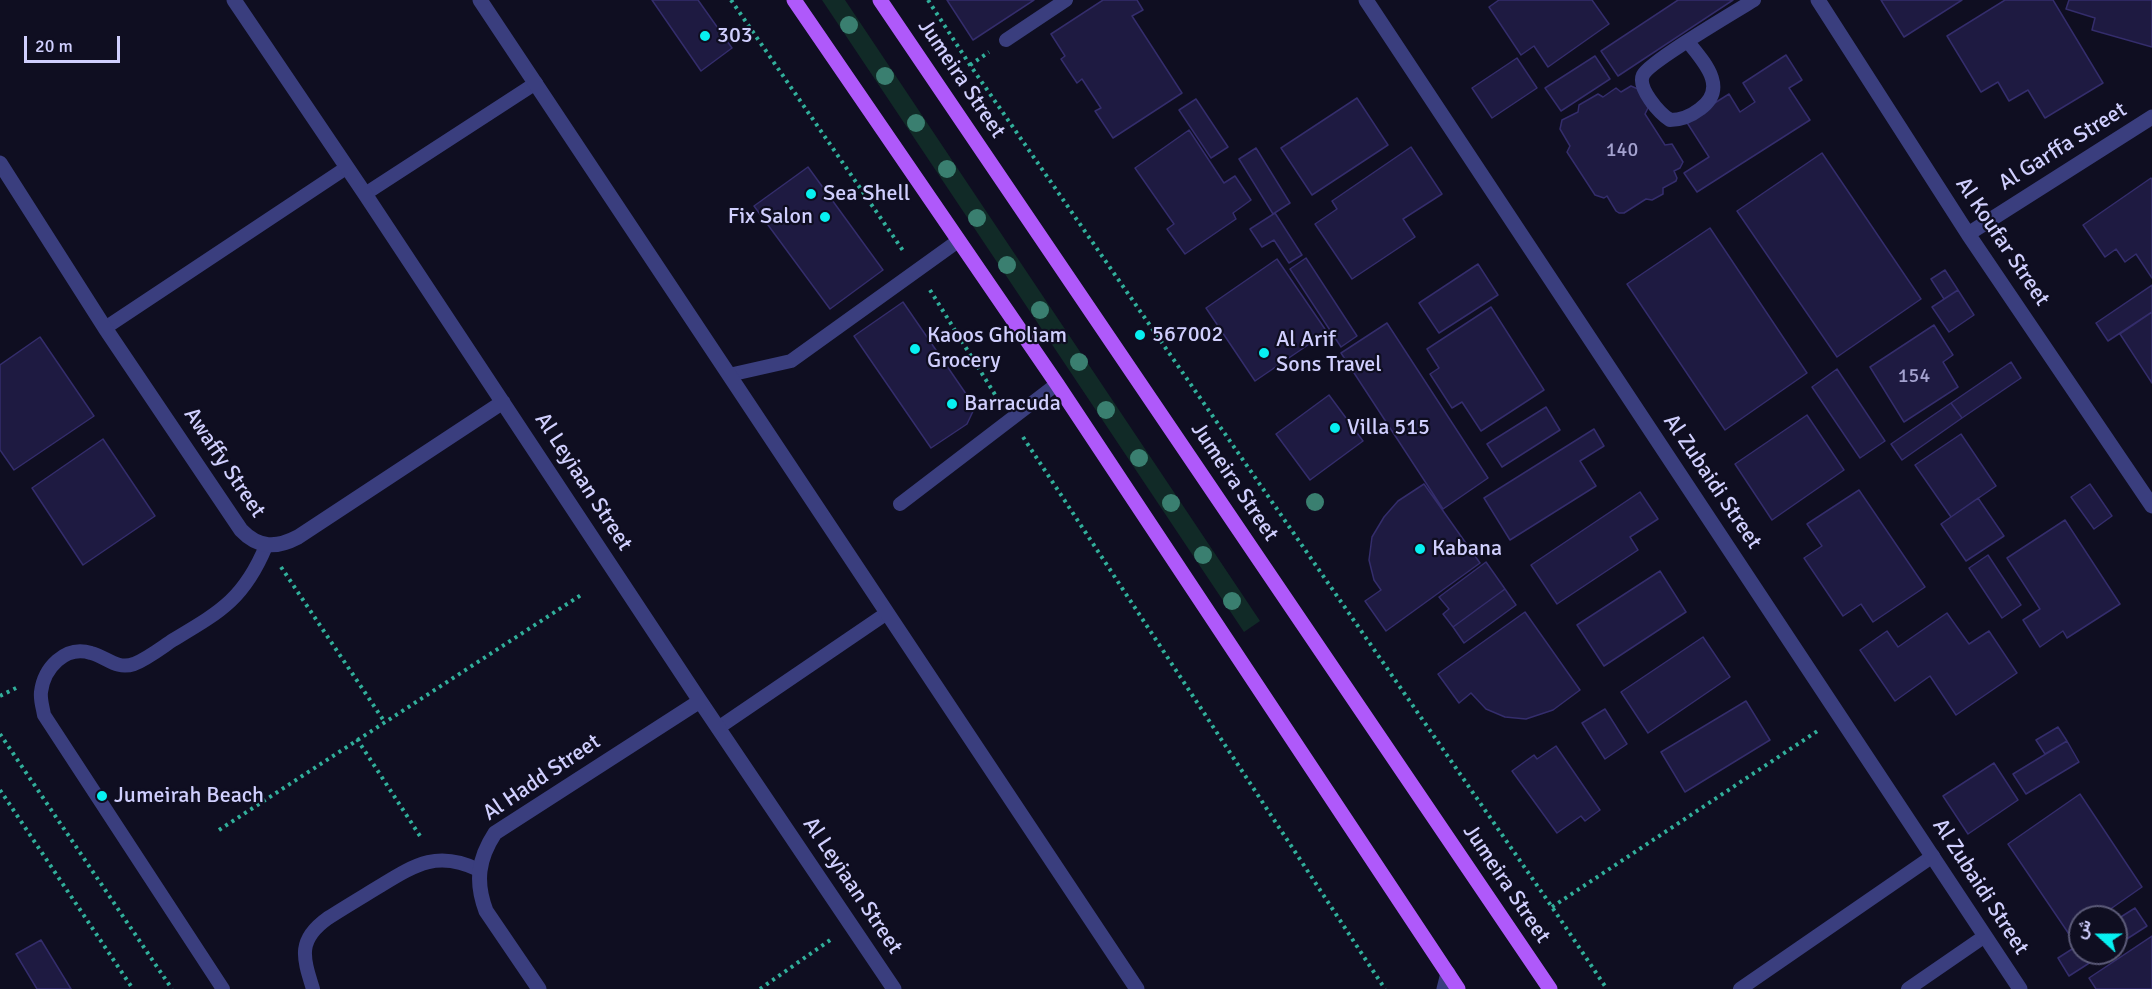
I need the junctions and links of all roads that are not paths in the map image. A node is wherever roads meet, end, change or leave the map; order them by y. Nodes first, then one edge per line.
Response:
1 (234, 0) edge
2 (480, 0) edge
3 (794, 0) edge
4 (880, 0) edge
5 (1066, 0) edge
6 (1366, 0) edge
7 (1754, 0) edge
8 (1818, 0) edge
9 (1006, 40) dead end
10 (1688, 42) junction
11 (536, 83) junction
12 (2152, 117) edge
13 (0, 163) edge
14 (346, 168) junction
15 (365, 194) junction
16 (1968, 234) junction
17 (958, 241) junction
18 (105, 328) junction
19 (729, 375) junction
20 (1057, 384) junction
21 (503, 402) junction
22 (900, 504) dead end
23 (2152, 506) edge
24 (266, 546) junction
25 (887, 613) junction
26 (700, 701) junction
27 (718, 728) junction
28 (1933, 856) junction
29 (479, 870) junction
30 (1986, 936) junction
31 (1448, 973) junction
32 (223, 989) edge
33 (313, 989) edge
34 (539, 989) edge
35 (894, 989) edge
36 (1137, 989) edge
37 (1444, 989) edge
38 (1458, 989) edge
39 (1550, 989) edge
40 (1740, 989) edge
41 (1908, 989) edge
42 (2020, 989) edge

1 - 14 street, Al Leyiaan Street
2 - 11 street
3 - 17 main road
4 - 39 main road, Jumeira Street
5 - 9 lane
6 - 28 street, Al Zubaidi Street
7 - 10 lane
8 - 16 street, Al Koufar Street
10 - 10 lane
11 - 15 lane
11 - 19 street
12 - 16 street, Al Garffa Street
13 - 18 street, Awaffy Street
14 - 15 street, Al Leyiaan Street
14 - 18 lane
15 - 21 street, Al Leyiaan Street
16 - 23 street, Al Koufar Street
17 - 19 lane
17 - 20 main road
18 - 24 street, Awaffy Street
19 - 25 street
20 - 22 lane
20 - 31 main road
21 - 24 street, Awaffy Street
21 - 26 street, Al Leyiaan Street
24 - 32 lane
25 - 27 lane
25 - 36 street
26 - 27 street, Al Leyiaan Street
26 - 29 street, Al Hadd Street
27 - 35 street, Al Leyiaan Street
28 - 30 street, Al Zubaidi Street
28 - 40 lane
29 - 33 lane
29 - 34 street, Al Hadd Street
30 - 41 lane
30 - 42 street, Al Zubaidi Street
31 - 37 street
31 - 38 main road

